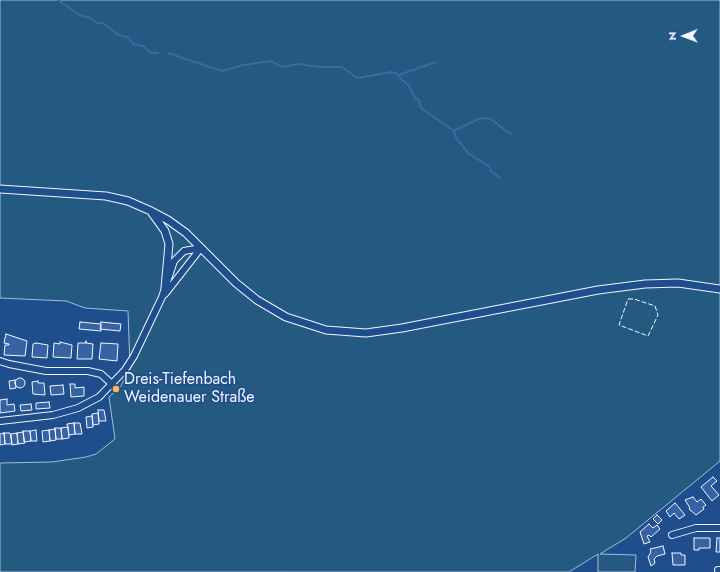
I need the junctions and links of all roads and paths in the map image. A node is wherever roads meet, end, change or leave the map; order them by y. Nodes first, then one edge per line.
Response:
1 (0, 189) edge
2 (151, 211) junction
3 (201, 248) junction
4 (165, 288) junction
5 (720, 289) edge
6 (162, 297) junction
7 (0, 360) edge
8 (113, 385) junction
9 (0, 421) edge
10 (720, 528) edge
11 (672, 535) dead end

1 - 2 street
2 - 3 street
2 - 4 street
3 - 4 street
3 - 5 street
3 - 6 street
4 - 6 street
6 - 8 street
7 - 8 street
8 - 9 street
10 - 11 street

